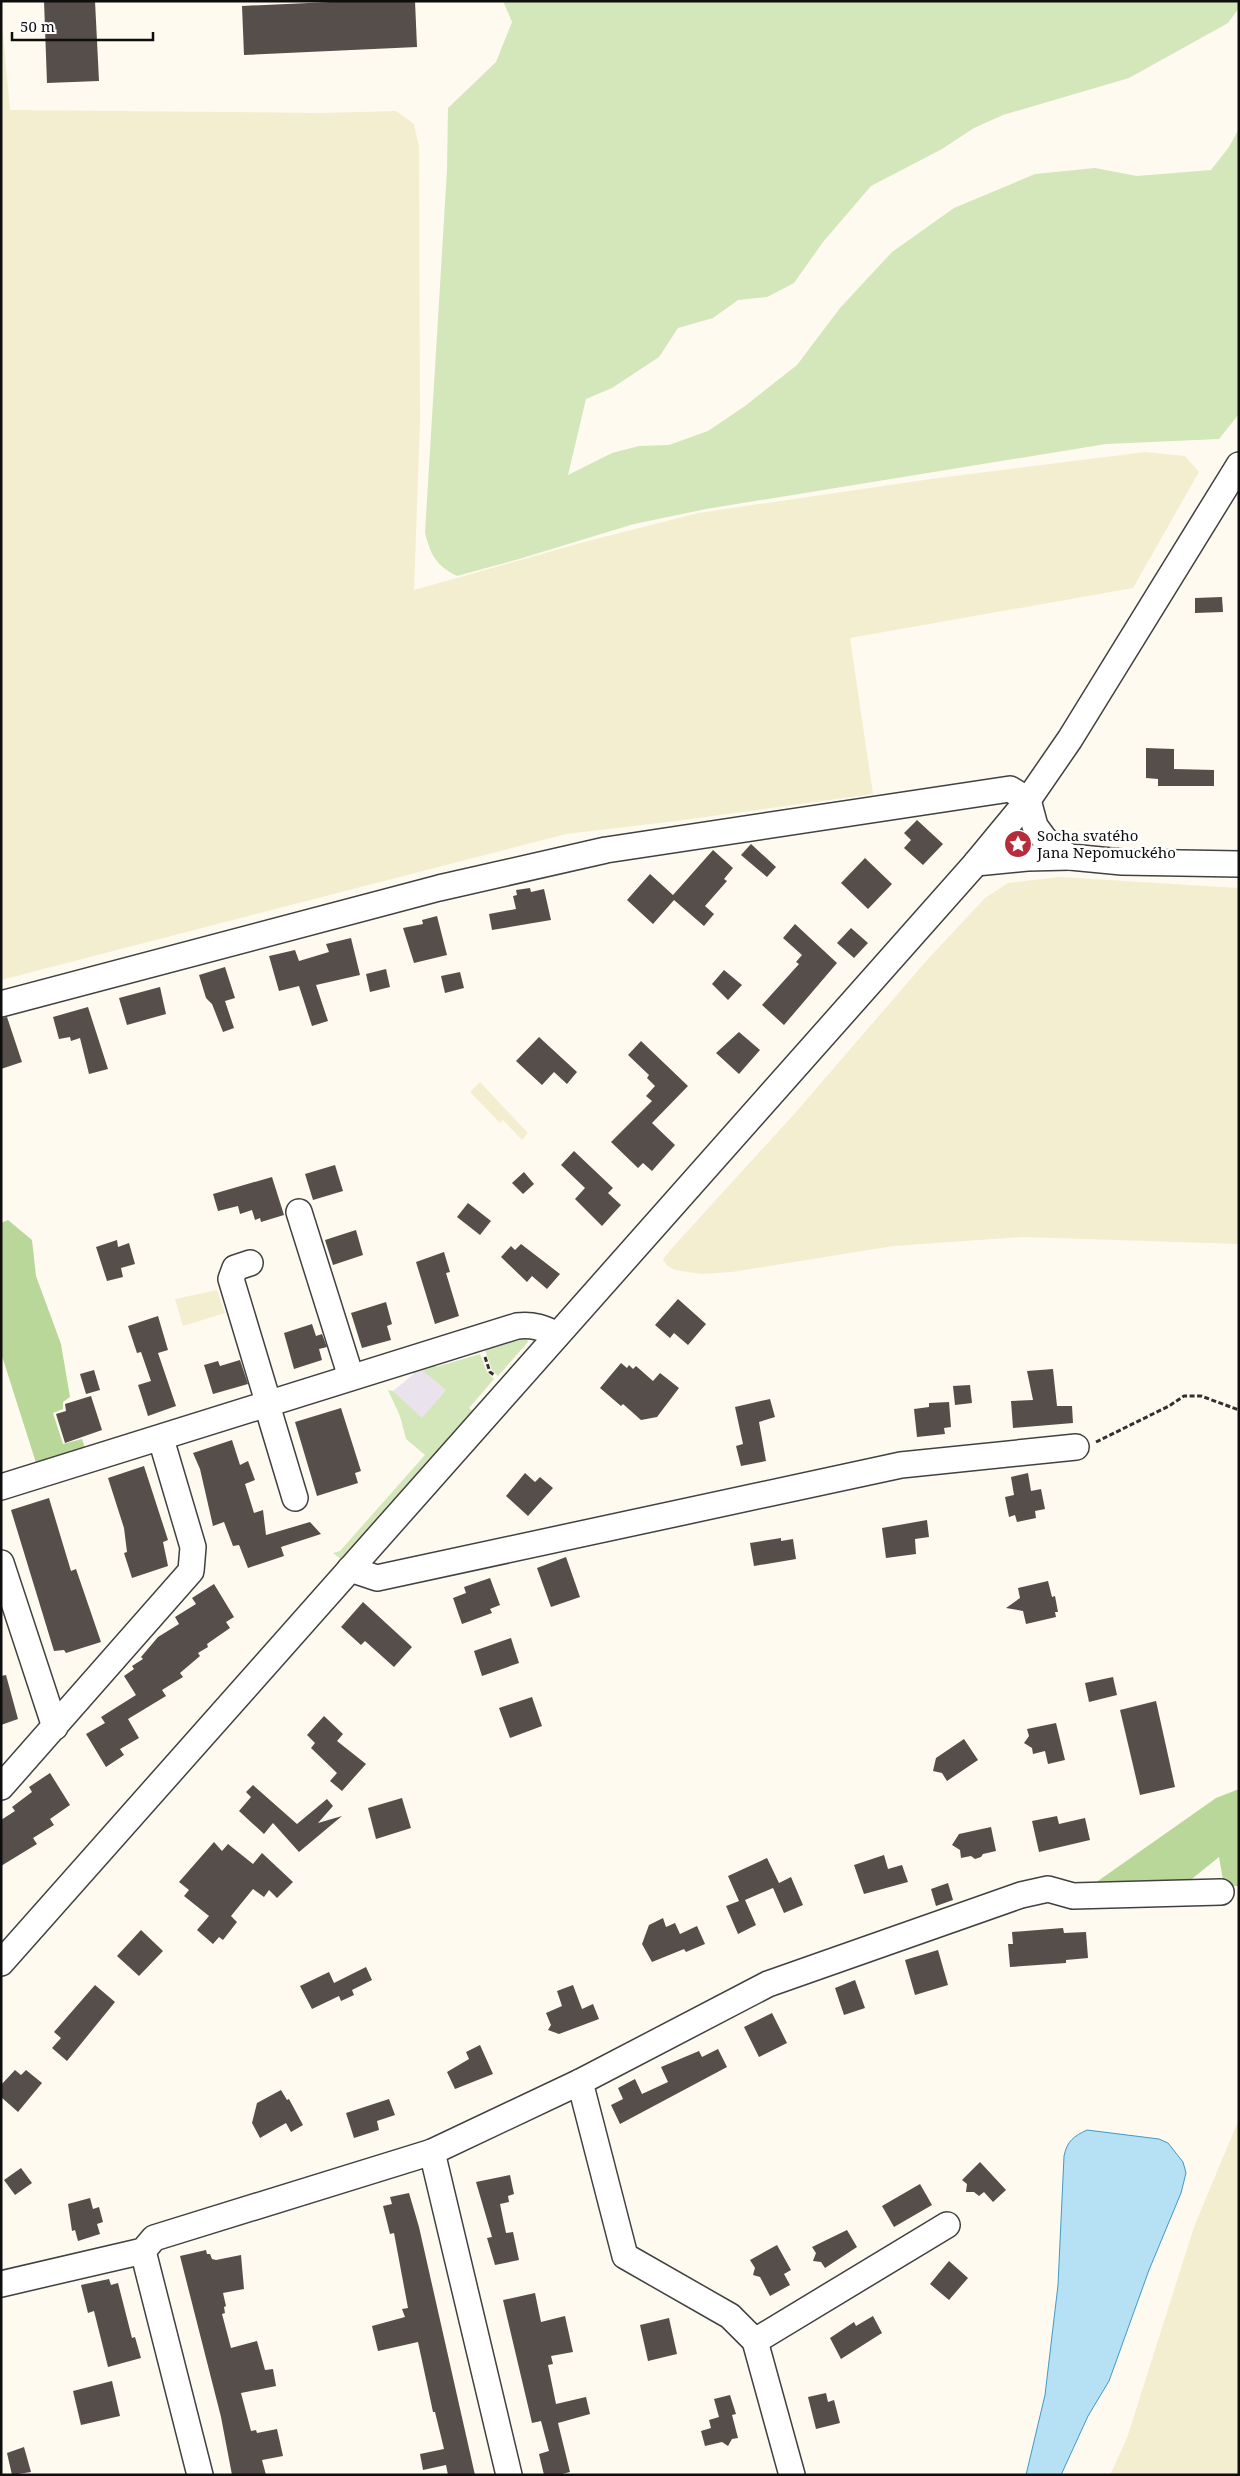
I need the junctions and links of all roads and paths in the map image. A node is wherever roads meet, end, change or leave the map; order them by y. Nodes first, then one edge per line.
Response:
1 (1239, 465) edge
2 (1028, 800) junction
3 (1070, 857) junction
4 (976, 864) junction
5 (1239, 864) edge
6 (1, 1004) edge
7 (299, 1212) dead end
8 (250, 1263) dead end
9 (557, 1335) junction
10 (351, 1377) junction
11 (268, 1405) junction
12 (1239, 1410) edge
13 (160, 1439) junction
14 (1076, 1447) joint
15 (1, 1487) edge
16 (295, 1498) dead end
17 (1, 1563) edge
18 (350, 1569) junction
19 (54, 1727) junction
20 (1, 1787) edge
21 (1221, 1892) dead end
22 (1, 1963) edge
23 (580, 2082) junction
24 (432, 2152) junction
25 (947, 2226) dead end
26 (143, 2251) junction
27 (1, 2284) edge
28 (756, 2341) junction
29 (200, 2475) edge
30 (509, 2475) edge
31 (792, 2475) edge

1 - 2 street
2 - 3 street
2 - 4 street
2 - 6 street
3 - 4 street
3 - 5 street
4 - 9 street
7 - 10 street
8 - 11 street
9 - 10 street
9 - 18 street
10 - 11 street
11 - 13 street
11 - 16 street
12 - 14 path
13 - 15 street
13 - 19 street
14 - 18 street
17 - 19 street
18 - 22 street
19 - 20 street
21 - 23 street
23 - 24 street
23 - 28 street
24 - 26 street
24 - 30 street
25 - 28 street
26 - 27 street
26 - 29 street
28 - 31 street

